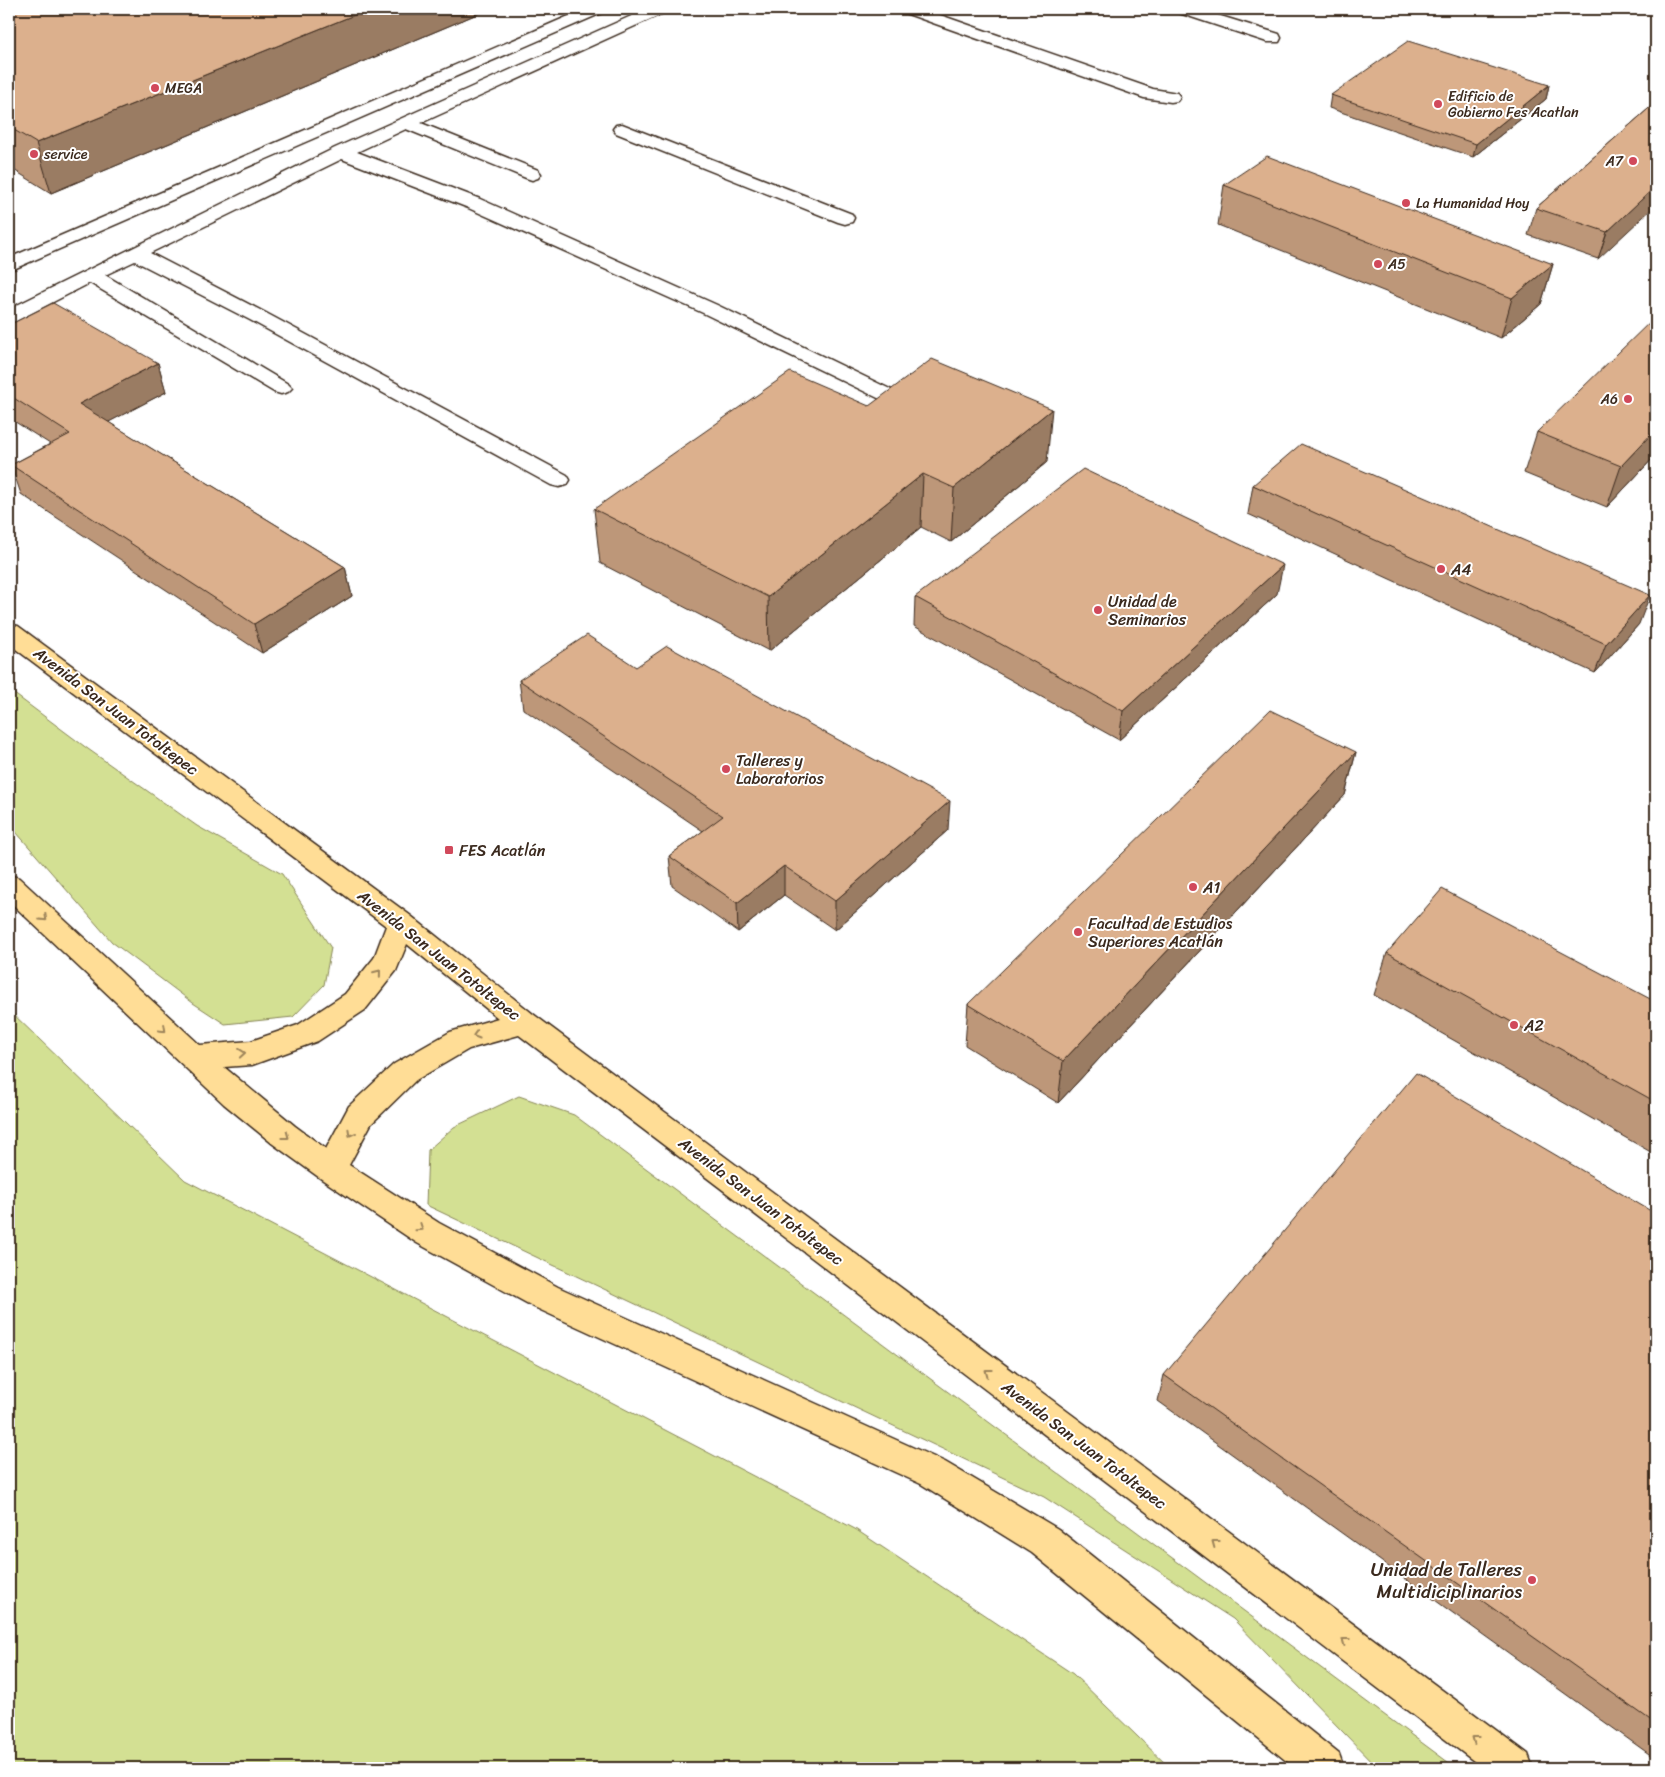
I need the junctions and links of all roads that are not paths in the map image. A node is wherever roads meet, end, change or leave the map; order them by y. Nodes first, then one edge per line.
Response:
1 (598, 9) edge
2 (660, 9) edge
3 (908, 9) edge
4 (1182, 9) edge
5 (1273, 38) dead end
6 (1171, 97) dead end
7 (406, 123) junction
8 (622, 129) dead end
9 (341, 152) junction
10 (532, 174) dead end
11 (845, 218) dead end
12 (135, 253) junction
13 (9, 265) edge
14 (90, 275) junction
15 (9, 317) edge
16 (281, 388) dead end
17 (885, 394) edge
18 (558, 480) dead end
19 (9, 632) edge
20 (9, 885) edge
21 (401, 923) junction
22 (522, 1022) junction
23 (194, 1057) junction
24 (331, 1169) junction
25 (1325, 1768) edge
26 (1514, 1768) edge

1 - 13 lane
2 - 7 lane
3 - 6 lane
4 - 5 lane
7 - 9 lane
7 - 10 lane
8 - 11 lane
9 - 12 lane
9 - 17 lane
12 - 14 lane
12 - 18 lane
14 - 15 lane
14 - 16 lane
19 - 21 main road, Avenida San Juan Totoltepec
20 -> 23 main road
21 - 22 main road, Avenida San Juan Totoltepec
23 -> 21 main road
22 -> 24 main road
26 -> 22 main road, Avenida San Juan Totoltepec
23 -> 24 main road
24 -> 25 main road

